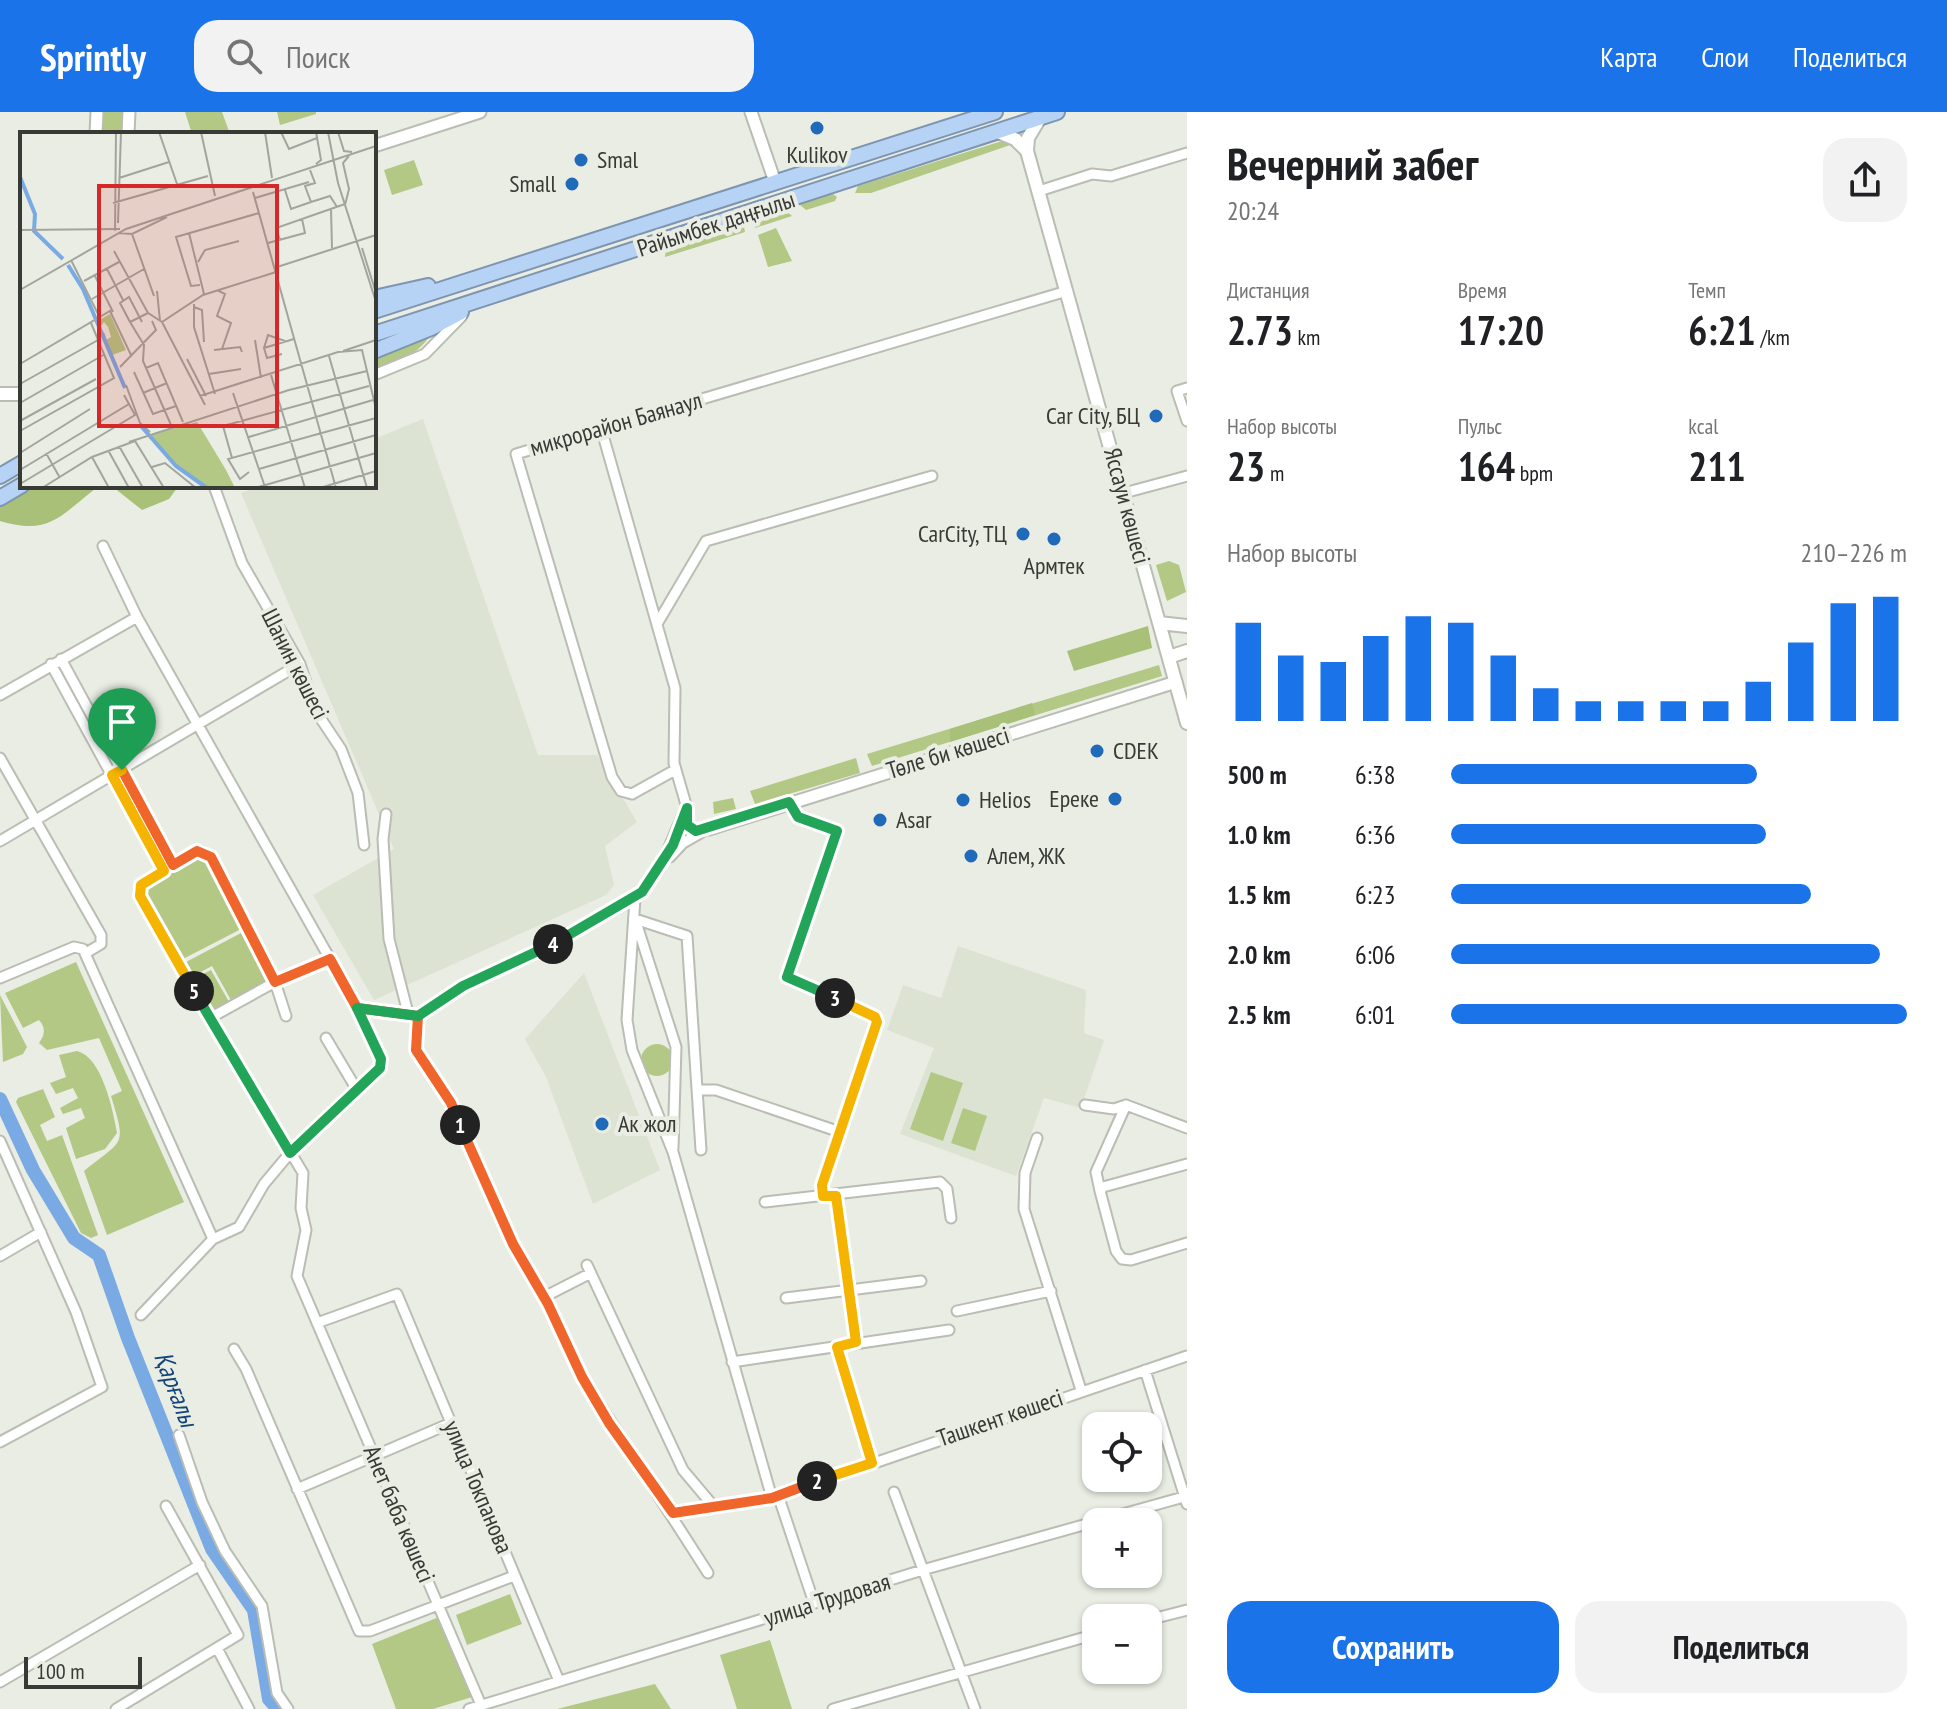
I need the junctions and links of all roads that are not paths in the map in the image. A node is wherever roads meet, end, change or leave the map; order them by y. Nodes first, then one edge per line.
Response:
1 (97, 112) edge
2 (129, 112) edge
3 (480, 112) edge
4 (751, 112) edge
5 (995, 112) edge
6 (1057, 112) edge
7 (1040, 118) junction
8 (96, 132) edge
9 (128, 132) edge
10 (998, 132) junction
11 (376, 145) edge
12 (1027, 151) junction
13 (1187, 153) edge
14 (775, 182) junction
15 (1039, 191) junction
16 (488, 275) junction
17 (1067, 291) junction
18 (493, 294) junction
19 (376, 298) edge
20 (474, 305) junction
21 (376, 310) edge
22 (376, 333) edge
23 (376, 350) edge
24 (376, 374) edge
25 (1187, 388) edge
26 (1187, 421) edge
27 (601, 428) junction
28 (20, 464) edge
29 (0, 476) edge
30 (932, 476) dead end
31 (1187, 476) edge
32 (20, 486) edge
33 (215, 488) edge
34 (1124, 493) junction
35 (0, 498) edge
36 (103, 546) dead end
37 (137, 617) junction
38 (1159, 623) junction
39 (657, 624) junction
40 (1187, 626) edge
41 (1187, 651) edge
42 (1169, 657) junction
43 (56, 661) junction
44 (300, 664) junction
45 (1182, 680) edge
46 (0, 695) edge
47 (1187, 723) edge
48 (199, 725) junction
49 (0, 758) edge
50 (675, 770) junction
51 (117, 772) junction
52 (789, 802) junction
53 (687, 808) junction
54 (386, 814) dead end
55 (35, 822) junction
56 (709, 829) junction
57 (0, 841) edge
58 (364, 845) dead end
59 (168, 868) junction
60 (660, 868) junction
61 (635, 898) junction
62 (635, 919) junction
63 (86, 953) junction
64 (327, 961) junction
65 (0, 978) edge
66 (275, 982) junction
67 (357, 1008) junction
68 (413, 1014) junction
69 (213, 1016) junction
70 (286, 1016) dead end
71 (326, 1038) dead end
72 (357, 1090) junction
73 (698, 1090) junction
74 (1085, 1105) dead end
75 (1126, 1105) junction
76 (1187, 1128) edge
77 (840, 1132) junction
78 (1037, 1138) dead end
79 (0, 1141) edge
80 (701, 1150) dead end
81 (673, 1152) junction
82 (290, 1153) junction
83 (1187, 1164) edge
84 (1100, 1191) junction
85 (823, 1196) junction
86 (836, 1196) junction
87 (765, 1202) dead end
88 (951, 1218) dead end
89 (41, 1232) junction
90 (213, 1239) junction
91 (1187, 1243) edge
92 (0, 1256) edge
93 (921, 1281) dead end
94 (849, 1289) junction
95 (1051, 1291) junction
96 (544, 1297) junction
97 (786, 1298) dead end
98 (957, 1311) dead end
99 (141, 1315) dead end
100 (317, 1323) junction
101 (949, 1330) dead end
102 (856, 1342) junction
103 (837, 1347) junction
104 (234, 1349) dead end
105 (1187, 1356) edge
106 (732, 1362) junction
107 (1145, 1370) junction
108 (1081, 1390) junction
109 (451, 1423) junction
110 (179, 1435) dead end
111 (0, 1442) edge
112 (375, 1457) junction
113 (872, 1463) junction
114 (297, 1489) junction
115 (894, 1492) dead end
116 (775, 1496) junction
117 (1187, 1499) edge
118 (166, 1506) dead end
119 (715, 1508) junction
120 (673, 1513) junction
121 (200, 1565) junction
122 (926, 1569) junction
123 (708, 1573) dead end
124 (514, 1576) junction
125 (814, 1603) junction
126 (439, 1606) junction
127 (1187, 1610) edge
128 (1162, 1616) edge
129 (1082, 1638) edge
130 (217, 1648) junction
131 (962, 1670) junction
132 (559, 1681) junction
133 (0, 1682) edge
134 (481, 1705) junction
135 (116, 1709) edge
136 (249, 1709) edge
137 (288, 1709) edge
138 (469, 1709) edge
139 (833, 1709) edge
140 (975, 1709) edge

1 - 8 street
2 - 9 street
3 - 11 street
4 - 14 street
5 - 14 highway, Райымбек даңғылы
6 - 7 highway, Райымбек даңғылы
7 - 10 highway, Райымбек даңғылы
7 - 12 main road
10 - 12 main road
10 - 18 highway, Райымбек даңғылы
12 - 15 main road, Яссауи көшесі
13 - 15 street
14 - 16 highway, Райымбек даңғылы
15 - 17 main road, Яссауи көшесі
16 - 19 highway
16 - 21 highway, Райымбек даңғылы
17 - 27 street, микрорайон Баянаул
17 - 34 main road, Яссауи көшесі
18 - 20 highway
18 - 22 highway, Райымбек даңғылы
20 - 23 highway
20 - 24 street
25 - 26 street
27 - 39 street
27 - 50 street, микрорайон Баянаул
28 - 29 highway
30 - 39 street
31 - 34 street
32 - 35 highway
33 - 44 street, Шанин көшесі
34 - 38 main road, Яссауи көшесі
36 - 37 street
37 - 43 street
37 - 48 street
38 - 40 main road
38 - 42 main road, Яссауи көшесі
39 - 50 street
41 - 42 main road
42 - 45 main road, Яссауи көшесі
43 - 46 street
43 - 51 street
44 - 48 street
44 - 58 street, Шанин көшесі
45 - 47 main road, Яссауи көшесі
45 - 52 street, Төле би көшесі
48 - 51 street
48 - 64 street
49 - 55 street
50 - 53 street
51 - 55 street
51 - 59 street
52 - 56 street, Төле би көшесі
52 - 77 street
53 - 56 street
53 - 60 street
54 - 68 street
55 - 57 street
55 - 63 street
56 - 60 street
59 - 66 street
59 - 69 street, Анет баба көшесі
60 - 61 street
61 - 62 street
61 - 68 street
62 - 73 street
62 - 81 street
62 - 81 street
63 - 65 street
63 - 90 street
64 - 66 street
64 - 67 street
66 - 69 street
66 - 70 street
67 - 68 street
67 - 72 street
68 - 96 street
69 - 82 street, Анет баба көшесі
71 - 72 street
72 - 82 street
73 - 77 street
73 - 80 street
74 - 75 street
75 - 76 street
75 - 84 street
77 - 85 street
78 - 95 street
79 - 89 street
81 - 106 street
82 - 90 street
82 - 100 street, Анет баба көшесі
83 - 84 street
84 - 91 street
85 - 86 street
85 - 87 street
86 - 88 street
86 - 94 street
89 - 92 street
89 - 111 street
90 - 99 street
93 - 94 street
94 - 97 street
94 - 102 street
95 - 98 street
95 - 108 street
96 - 119 street
96 - 120 street
100 - 109 street, улица Токпанова
100 - 112 street, Анет баба көшесі
101 - 102 street
102 - 103 street
103 - 106 street
103 - 113 street
104 - 114 street
105 - 107 street, Ташкент көшесі
106 - 116 street
107 - 108 street, Ташкент көшесі
107 - 117 street
108 - 113 street, Ташкент көшесі
109 - 112 street
109 - 124 street, улица Токпанова
110 - 137 street
112 - 114 street
112 - 126 street, Анет баба көшесі
113 - 116 street, Ташкент көшесі
114 - 126 street
115 - 122 street
116 - 119 street, Ташкент көшесі
116 - 125 street
117 - 122 street, улица Трудовая
118 - 121 street
119 - 120 street, Ташкент көшесі
120 - 123 street
121 - 130 street
121 - 133 street
122 - 125 street, улица Трудовая
122 - 131 street
124 - 126 street
124 - 132 street, улица Токпанова
125 - 132 street, улица Трудовая
126 - 134 street, Анет баба көшесі
127 - 128 street
129 - 131 street
130 - 135 street
130 - 136 street
131 - 139 street
131 - 140 street
132 - 134 street, улица Трудовая
134 - 138 street, улица Трудовая

